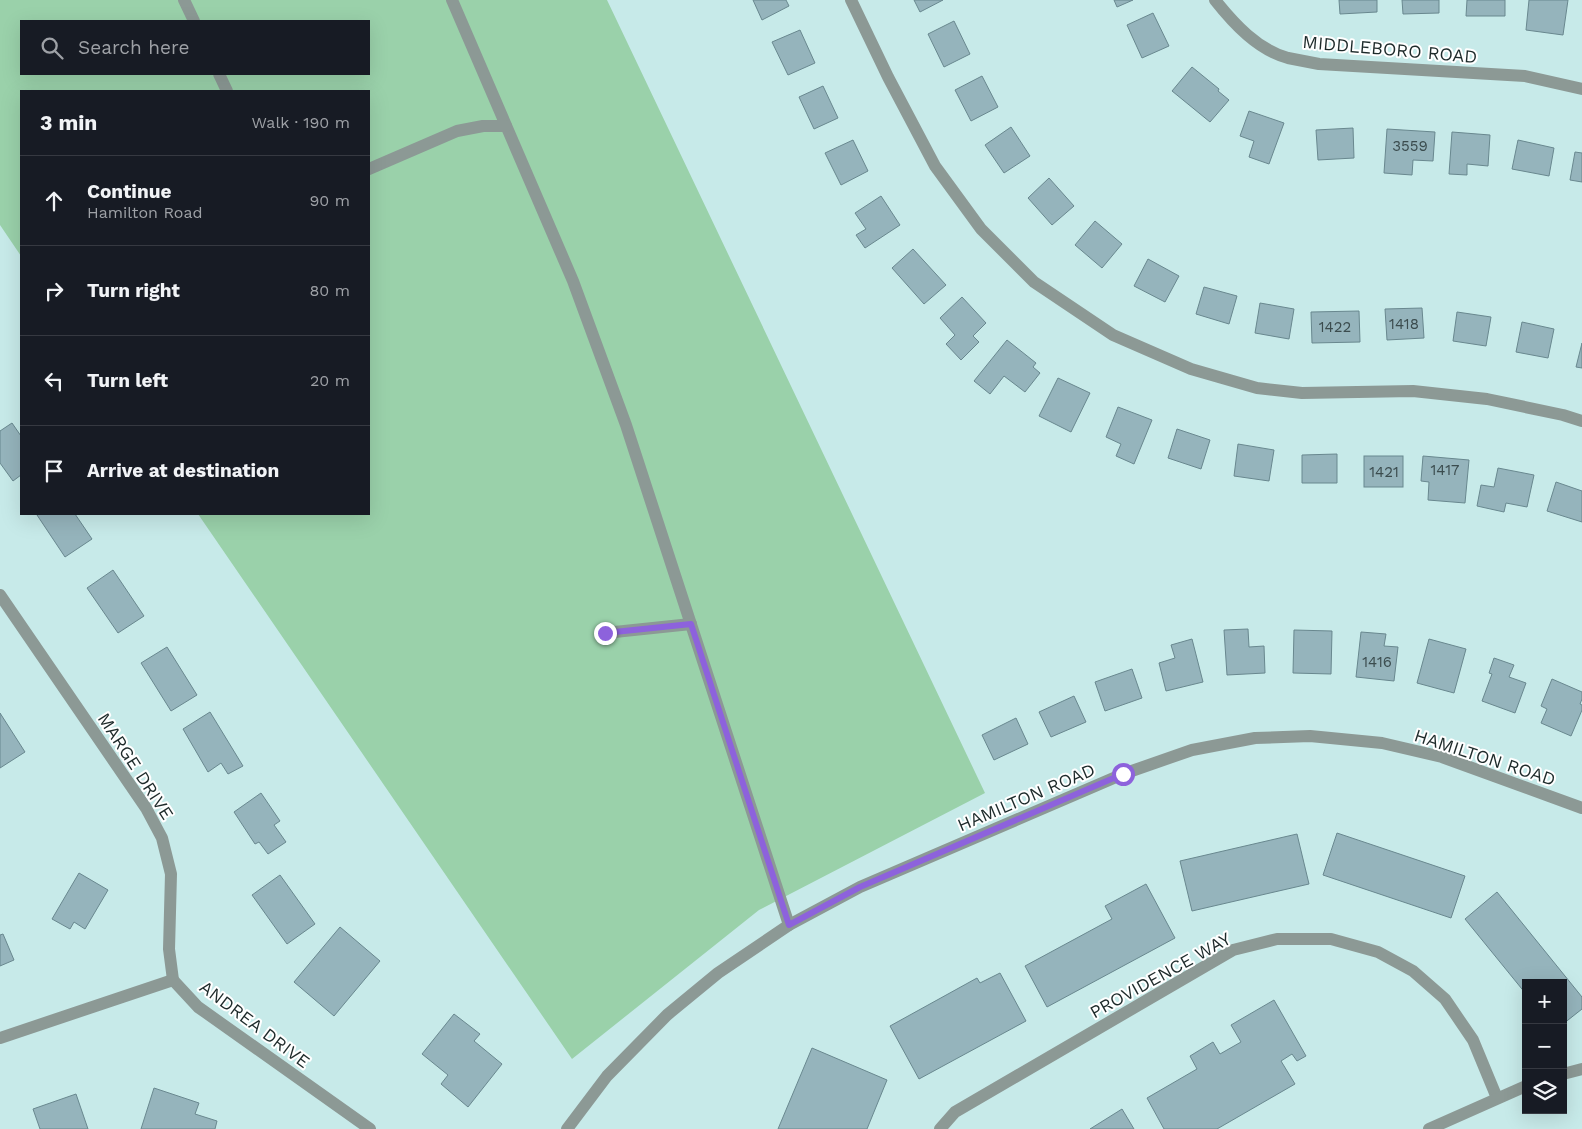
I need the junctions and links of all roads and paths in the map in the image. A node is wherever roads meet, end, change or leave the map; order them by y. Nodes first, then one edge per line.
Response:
1 (184, 0) edge
2 (452, 0) edge
3 (851, 0) edge
4 (1215, 0) edge
5 (194, 20) edge
6 (219, 75) edge
7 (1582, 89) edge
8 (227, 90) edge
9 (506, 126) junction
10 (370, 169) edge
11 (1582, 421) edge
12 (0, 595) edge
13 (691, 624) junction
14 (605, 633) dead end
15 (1582, 808) edge
16 (789, 925) junction
17 (173, 980) junction
18 (0, 1038) edge
19 (1582, 1069) edge
20 (1567, 1073) edge
21 (1522, 1088) edge
22 (1497, 1098) junction
23 (370, 1129) edge
24 (567, 1129) edge
25 (940, 1129) edge
26 (1429, 1129) edge

1 - 5 street
2 - 9 street
3 - 11 street
4 - 7 street, MIDDLEBORO ROAD
6 - 8 street
9 - 10 street
9 - 13 street
12 - 17 street, MARGE DRIVE
13 - 14 street
13 - 16 street
15 - 16 street, HAMILTON ROAD
16 - 24 street, HAMILTON ROAD
17 - 18 street, ANDREA DRIVE
17 - 23 street, ANDREA DRIVE
19 - 20 street
21 - 22 street
22 - 25 street, PROVIDENCE WAY
22 - 26 street

